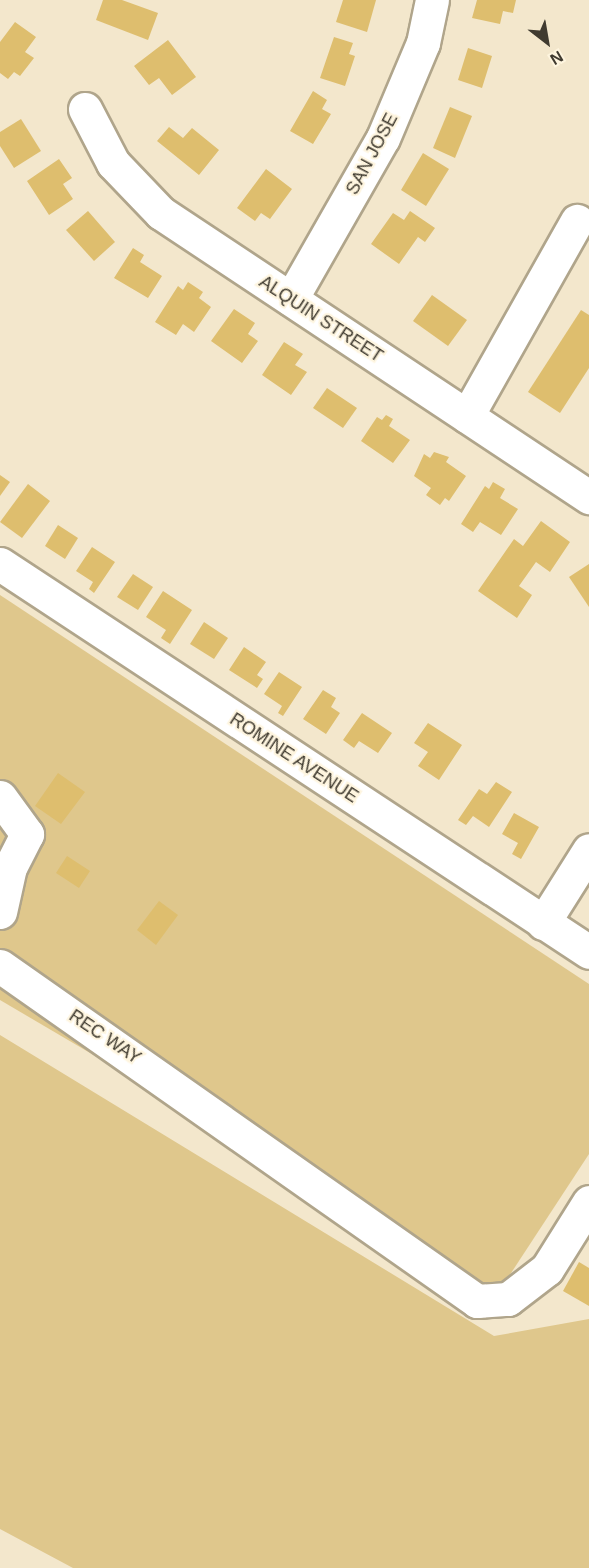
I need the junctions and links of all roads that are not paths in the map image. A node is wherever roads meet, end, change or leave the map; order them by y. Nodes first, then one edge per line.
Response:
1 (432, 0) edge
2 (85, 109) dead end
3 (577, 221) dead end
4 (291, 299) junction
5 (468, 416) junction
6 (585, 486) edge
7 (0, 564) edge
8 (0, 797) edge
9 (589, 850) edge
10 (0, 912) edge
11 (543, 923) junction
12 (589, 952) edge
13 (0, 966) edge
14 (589, 1202) edge

1 - 4 street, SAN JOSE
2 - 4 street, ALQUIN STREET
3 - 5 street
4 - 5 street, ALQUIN STREET
5 - 6 street, ALQUIN STREET
7 - 11 street, ROMINE AVENUE
8 - 10 street
9 - 11 street
11 - 12 street, ROMINE AVENUE
13 - 14 street, REC WAY

